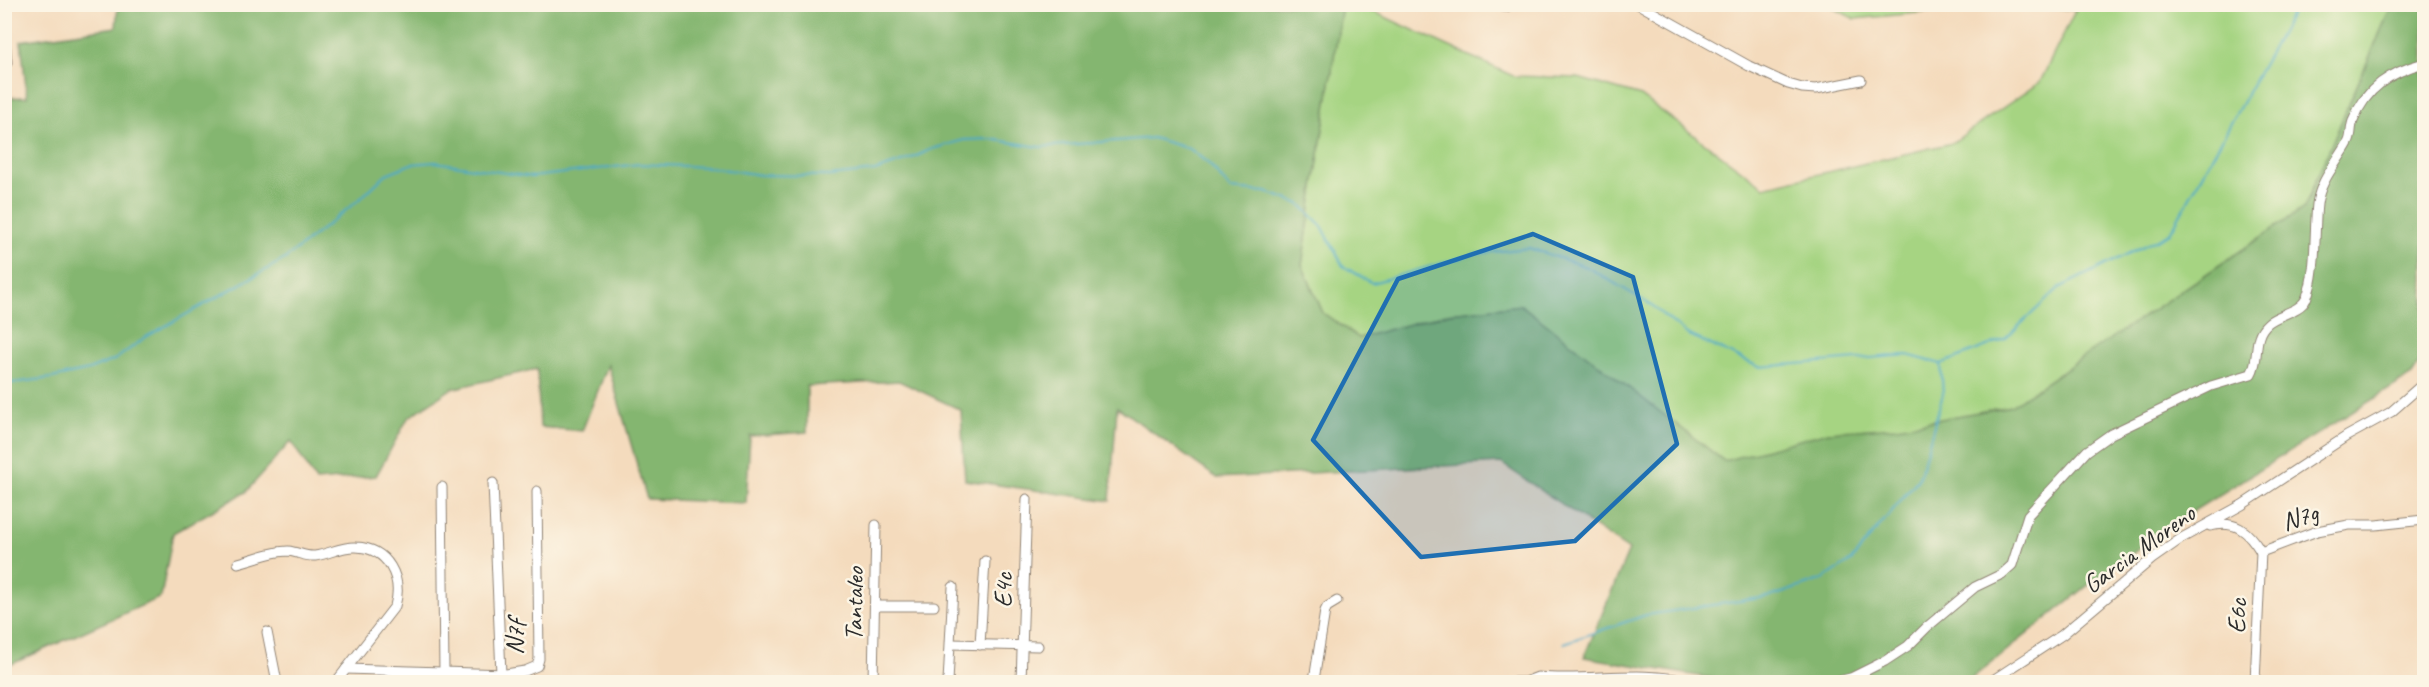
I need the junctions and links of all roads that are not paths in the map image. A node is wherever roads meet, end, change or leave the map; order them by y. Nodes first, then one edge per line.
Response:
1 (1471, 4) edge
2 (1638, 4) edge
3 (1510, 6) edge
4 (4, 27) edge
5 (7, 63) dead end
6 (2424, 63) edge
7 (1861, 80) dead end
8 (2424, 383) edge
9 (493, 483) dead end
10 (442, 487) dead end
11 (537, 491) dead end
12 (1027, 499) dead end
13 (2424, 520) edge
14 (876, 525) dead end
15 (2200, 528) junction
16 (2260, 552) junction
17 (985, 561) dead end
18 (238, 563) dead end
19 (953, 587) dead end
20 (1337, 601) dead end
21 (875, 606) junction
22 (934, 606) dead end
23 (267, 632) dead end
24 (951, 644) junction
25 (980, 645) junction
26 (1023, 645) junction
27 (1038, 646) dead end
28 (346, 669) junction
29 (444, 672) junction
30 (504, 677) edge
31 (1314, 681) edge
32 (277, 682) edge
33 (336, 682) edge
34 (873, 682) edge
35 (948, 682) edge
36 (1021, 682) edge
37 (1284, 682) edge
38 (1514, 682) edge
39 (1691, 682) edge
40 (1834, 682) edge
41 (1990, 682) edge
42 (2255, 682) edge

1 - 3 street
2 - 7 street
4 - 5 street
6 - 40 street
8 - 15 street, Garcia Moreno
9 - 30 street
10 - 29 street
11 - 30 street, N7f
12 - 26 street, E4c
13 - 16 street, N7g
14 - 21 street, Tantaleo
15 - 16 street, N7g
15 - 41 street, Garcia Moreno
16 - 42 street, E6c
17 - 25 street
18 - 28 street
19 - 24 street
20 - 31 street
21 - 22 street
21 - 34 street, Tantaleo
23 - 32 street
24 - 25 street
24 - 35 street
25 - 26 street
26 - 27 street
26 - 36 street, E4c
28 - 29 street, N7f
28 - 33 street
29 - 30 street, N7f
31 - 37 street
38 - 39 street

